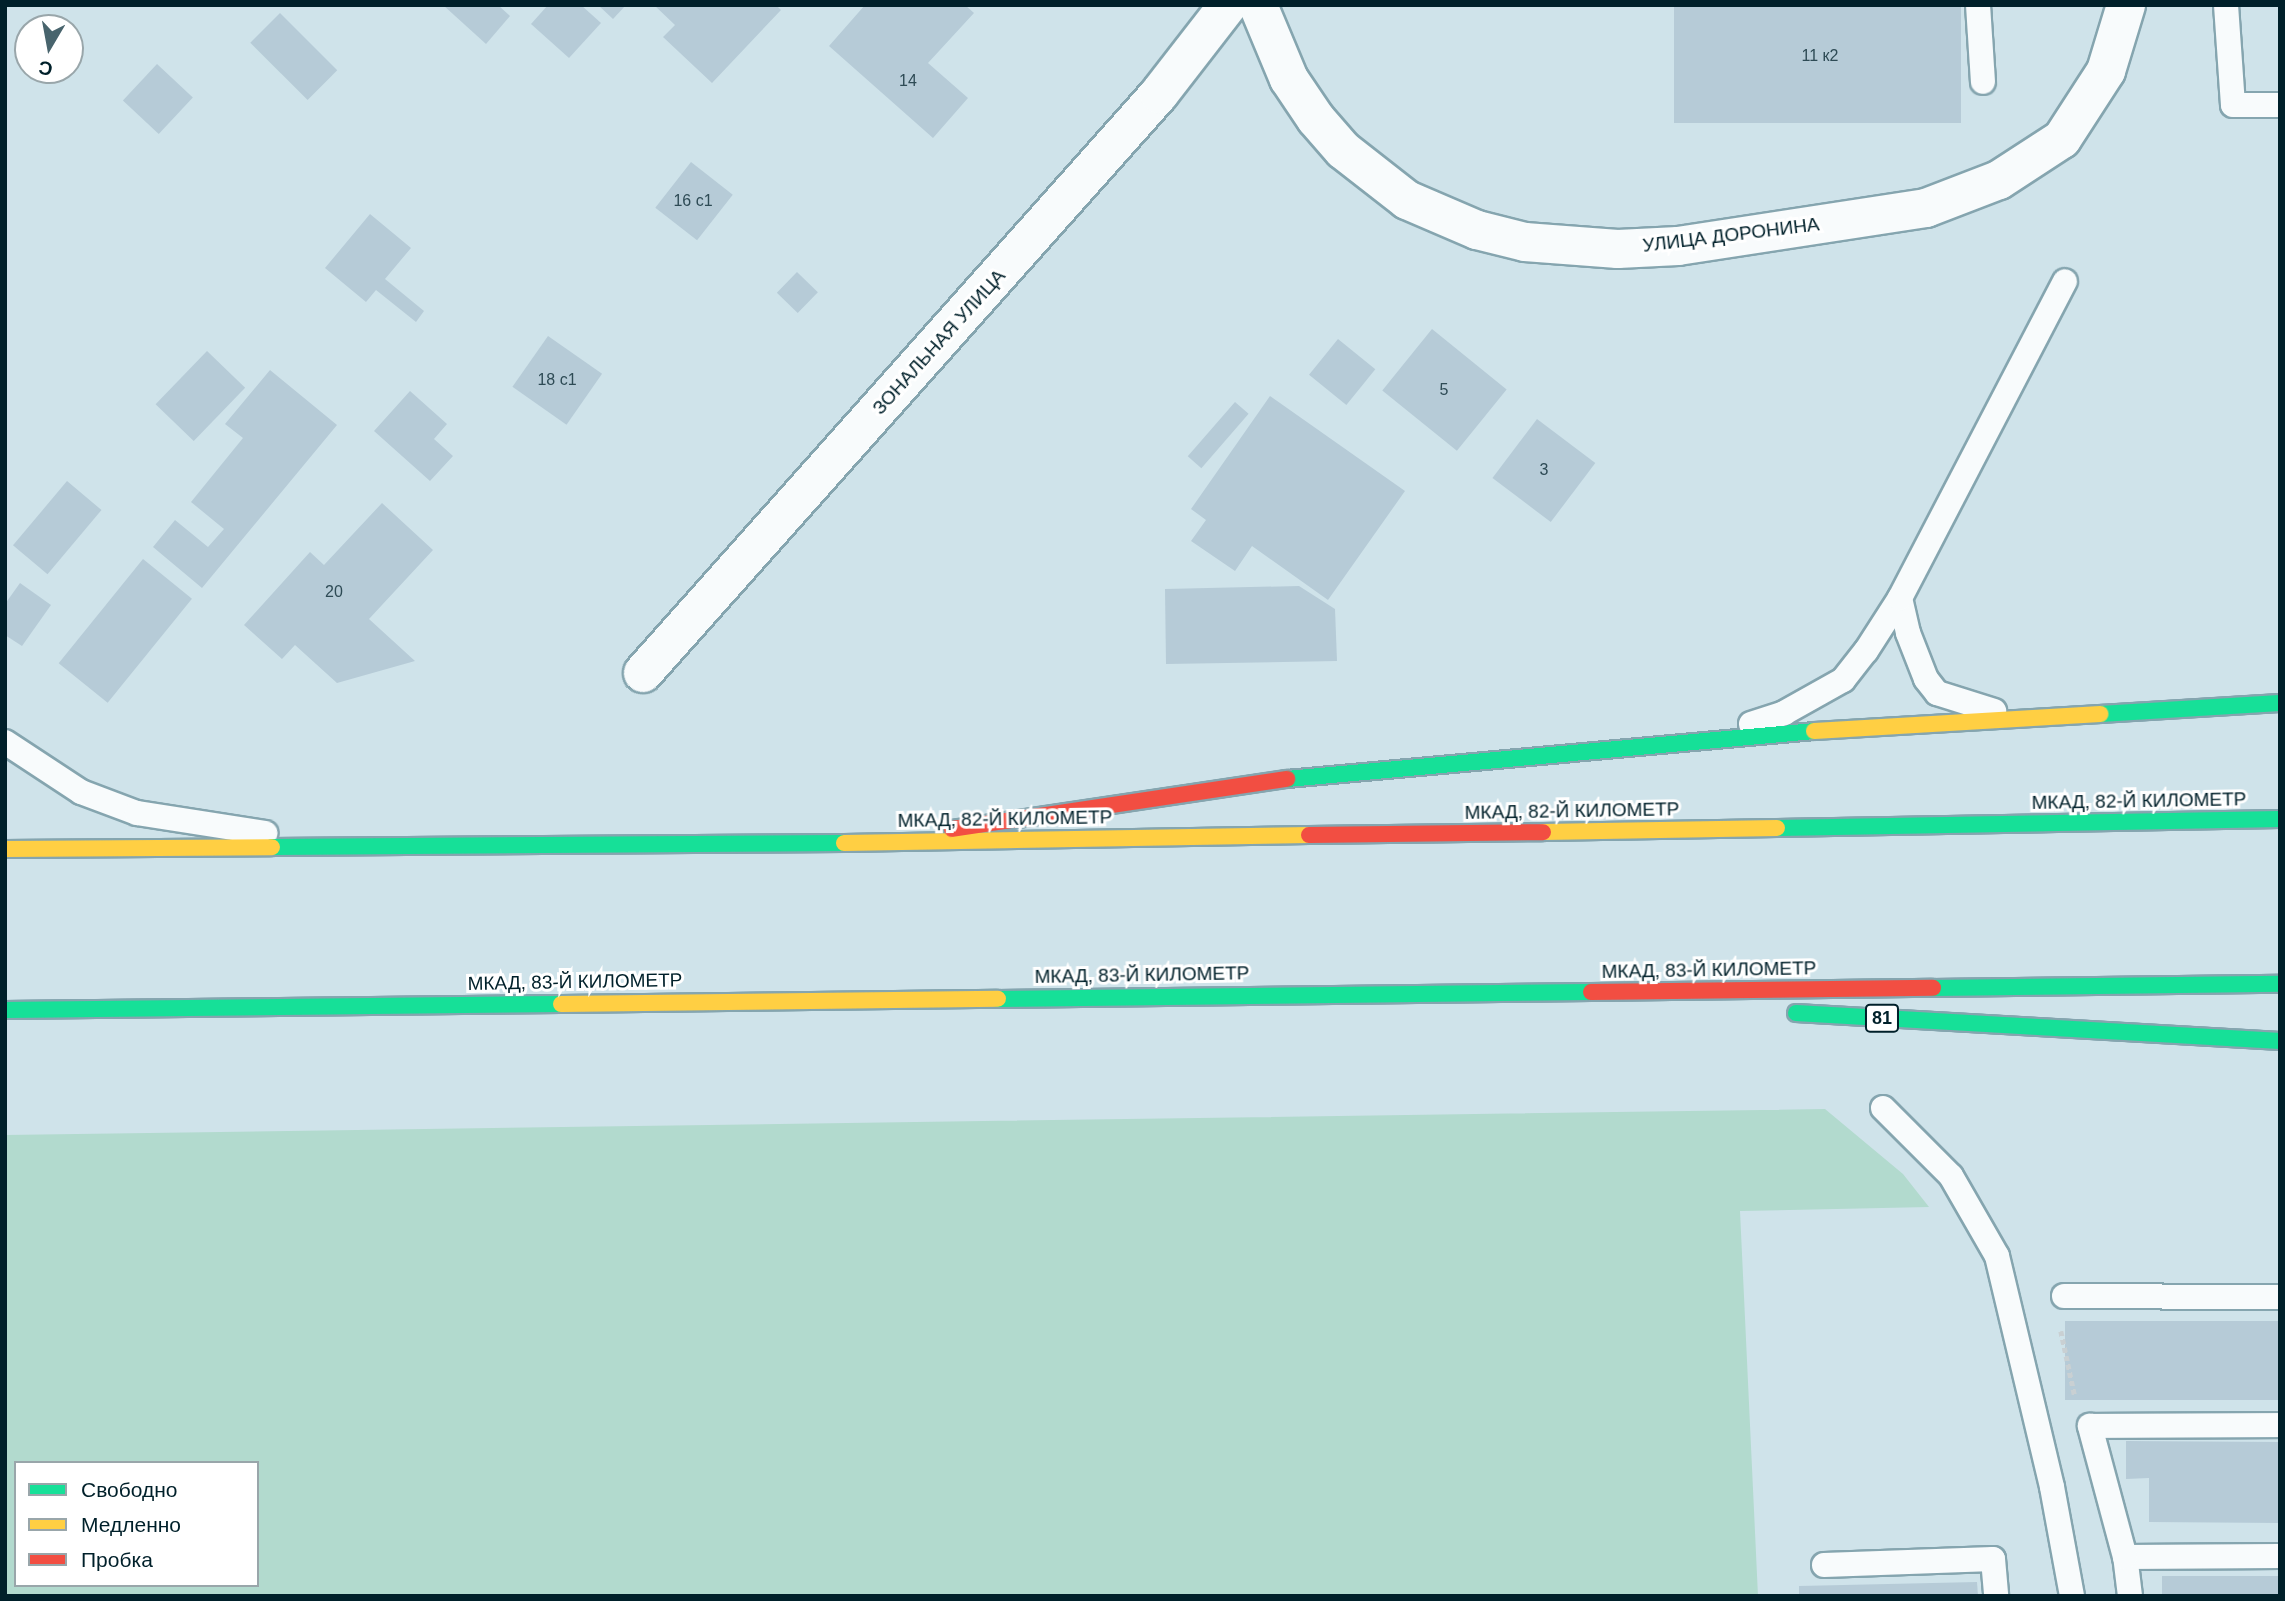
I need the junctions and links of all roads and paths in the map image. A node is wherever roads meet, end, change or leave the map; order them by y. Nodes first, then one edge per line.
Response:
1 (1228, 5) edge
2 (1258, 5) edge
3 (1978, 5) edge
4 (2126, 5) edge
5 (2226, 5) edge
6 (1983, 82) dead end
7 (2280, 105) edge
8 (2064, 281) dead end
9 (1900, 598) junction
10 (643, 673) dead end
11 (2280, 703) edge
12 (2034, 718) junction
13 (1714, 737) junction
14 (5, 742) edge
15 (2280, 819) edge
16 (866, 843) junction
17 (359, 848) junction
18 (5, 849) edge
19 (2280, 984) edge
20 (1483, 994) junction
21 (1717, 1008) dead end
22 (5, 1010) edge
23 (1771, 1011) dead end
24 (2280, 1041) edge
25 (1883, 1108) dead end
26 (2064, 1297) joint
27 (2280, 1297) edge
28 (2280, 1425) edge
29 (2090, 1426) junction
30 (2280, 1556) edge
31 (2125, 1557) junction
32 (1824, 1565) dead end
33 (1996, 1596) edge
34 (2072, 1596) edge
35 (2130, 1596) edge

1 - 10 street, ЗОНАЛЬНАЯ УЛИЦА
2 - 4 street, УЛИЦА ДОРОНИНА
3 - 6 lane
5 - 7 lane
8 - 9 lane
9 - 12 lane
9 - 13 lane
11 - 12 main road
12 - 13 main road
13 - 16 main road
14 - 17 lane
15 - 16 main road, МКАД, 82-Й КИЛОМЕТР
16 - 17 main road
17 - 18 main road
19 - 20 main road, МКАД, 83-Й КИЛОМЕТР
20 - 21 main road
20 - 22 main road, МКАД, 83-Й КИЛОМЕТР
23 - 24 main road, 81
25 - 34 lane
26 - 27 lane
26 - 29 path
28 - 29 lane
29 - 31 lane
30 - 31 lane
31 - 35 lane
32 - 33 lane

